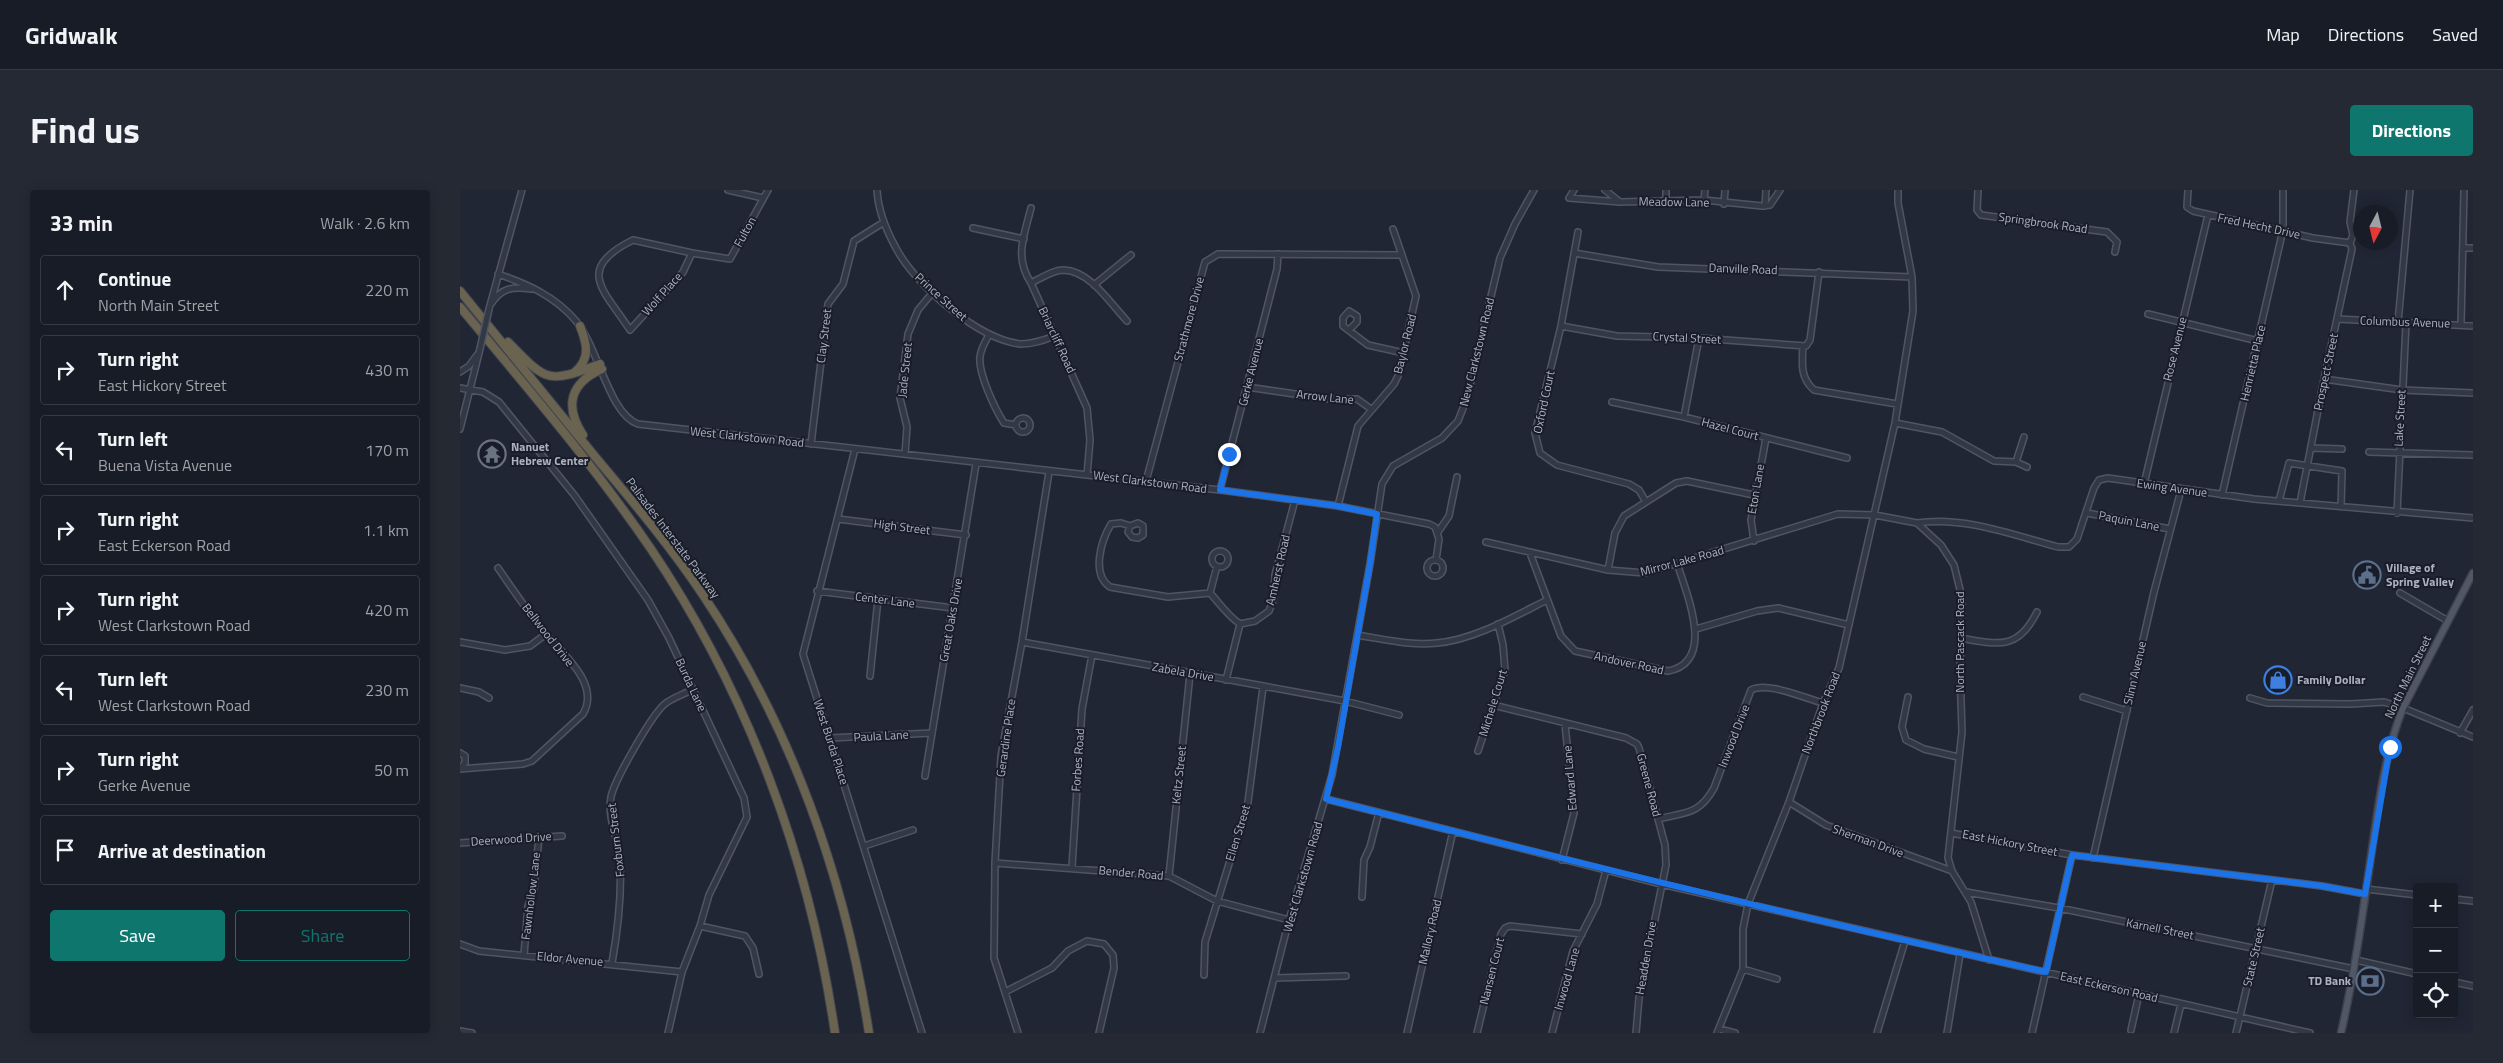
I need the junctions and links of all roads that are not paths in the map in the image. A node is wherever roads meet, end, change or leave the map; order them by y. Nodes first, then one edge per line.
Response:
1 (522, 190) edge
2 (728, 190) edge
3 (768, 190) edge
4 (877, 190) edge
5 (1534, 190) edge
6 (1574, 190) edge
7 (1605, 190) edge
8 (1666, 190) edge
9 (1705, 190) edge
10 (1725, 190) edge
11 (1766, 190) edge
12 (1780, 190) edge
13 (1898, 190) edge
14 (1978, 190) edge
15 (2188, 190) edge
16 (2283, 190) edge
17 (2354, 190) edge
18 (2410, 190) edge
19 (2464, 190) edge
20 (763, 198) junction
21 (1704, 200) junction
22 (1666, 201) junction
23 (1620, 202) junction
24 (1724, 204) junction
25 (1765, 206) junction
26 (1031, 208) dead end
27 (2208, 215) junction
28 (884, 222) junction
29 (973, 228) dead end
30 (1393, 229) dead end
31 (2283, 230) junction
32 (1578, 232) dead end
33 (1024, 238) junction
34 (2350, 243) junction
35 (2464, 248) junction
36 (2473, 248) edge
37 (2115, 252) dead end
38 (692, 253) junction
39 (1574, 253) junction
40 (1278, 254) junction
41 (1402, 255) junction
42 (1131, 256) dead end
43 (1819, 272) junction
44 (498, 274) junction
45 (1912, 277) junction
46 (1031, 283) junction
47 (1094, 286) junction
48 (537, 290) junction
49 (460, 291) edge
50 (933, 292) junction
51 (468, 302) junction
52 (460, 307) edge
53 (489, 309) junction
54 (460, 312) edge
55 (2148, 314) dead end
56 (2336, 319) junction
57 (1126, 321) dead end
58 (2182, 322) junction
59 (2398, 323) junction
60 (2406, 323) junction
61 (2461, 325) junction
62 (580, 326) junction
63 (1562, 326) junction
64 (2473, 326) edge
65 (1349, 330) dead end
66 (989, 335) junction
67 (1055, 336) junction
68 (1699, 338) junction
69 (2258, 341) junction
70 (492, 345) junction
71 (1802, 346) junction
72 (479, 353) junction
73 (1404, 353) junction
74 (601, 366) junction
75 (460, 372) edge
76 (569, 376) junction
77 (2324, 379) junction
78 (1247, 387) junction
79 (460, 388) edge
80 (470, 389) junction
81 (2402, 390) junction
82 (2473, 393) edge
83 (1612, 402) dead end
84 (1897, 404) junction
85 (1371, 409) junction
86 (1684, 417) junction
87 (1895, 423) junction
88 (1016, 425) dead end
89 (460, 430) edge
90 (2024, 437) dead end
91 (1766, 438) junction
92 (811, 444) junction
93 (2311, 448) junction
94 (855, 449) junction
95 (2342, 449) dead end
96 (2369, 452) dead end
97 (2398, 452) junction
98 (906, 454) junction
99 (2473, 455) edge
100 (1847, 458) dead end
101 (2016, 462) junction
102 (976, 464) junction
103 (2307, 466) junction
104 (2027, 467) dead end
105 (1049, 472) junction
106 (1087, 475) junction
107 (1457, 477) dead end
108 (1146, 482) junction
109 (2144, 484) junction
110 (622, 490) junction
111 (1220, 490) junction
112 (2181, 490) junction
113 (1754, 495) junction
114 (2222, 495) junction
115 (1295, 500) junction
116 (2279, 501) junction
117 (1646, 502) junction
118 (2300, 503) junction
119 (1338, 506) junction
120 (2341, 507) junction
121 (2087, 513) junction
122 (2396, 513) junction
123 (1377, 514) junction
124 (1875, 515) junction
125 (2473, 518) edge
126 (838, 519) junction
127 (1917, 523) junction
128 (1130, 526) dead end
129 (2170, 529) junction
130 (1438, 532) junction
131 (966, 535) junction
132 (1754, 541) junction
133 (1486, 542) dead end
134 (1530, 553) junction
135 (1436, 560) dead end
136 (1677, 563) junction
137 (1217, 566) dead end
138 (498, 568) dead end
139 (1608, 570) junction
140 (2473, 573) edge
141 (817, 591) junction
142 (1210, 593) junction
143 (2400, 593) dead end
144 (878, 599) junction
145 (1547, 600) junction
146 (953, 608) junction
147 (2037, 612) dead end
148 (2448, 621) junction
149 (1240, 624) junction
150 (1498, 624) junction
151 (1849, 625) junction
152 (1696, 629) junction
153 (546, 634) junction
154 (1357, 635) junction
155 (1961, 638) junction
156 (460, 642) edge
157 (1022, 642) junction
158 (1092, 654) junction
159 (1190, 674) junction
160 (870, 676) dead end
161 (1226, 680) junction
162 (460, 688) edge
163 (1263, 688) junction
164 (693, 689) junction
165 (1908, 697) dead end
166 (2082, 697) dead end
167 (489, 698) dead end
168 (2250, 698) dead end
169 (1345, 701) junction
170 (1823, 703) junction
171 (1493, 705) junction
172 (2403, 708) junction
173 (2473, 710) edge
174 (2127, 711) junction
175 (1399, 715) dead end
176 (1565, 724) junction
177 (932, 733) junction
178 (2460, 733) junction
179 (2473, 736) edge
180 (830, 738) junction
181 (1478, 751) dead end
182 (460, 753) edge
183 (1958, 757) junction
184 (460, 768) edge
185 (925, 776) dead end
186 (1326, 799) junction
187 (1789, 802) junction
188 (1378, 812) junction
189 (1658, 819) junction
190 (913, 830) dead end
191 (1453, 831) junction
192 (1951, 832) junction
193 (562, 836) dead end
194 (539, 837) junction
195 (460, 843) edge
196 (864, 846) junction
197 (2072, 855) junction
198 (2093, 858) junction
199 (1562, 860) junction
200 (995, 863) junction
201 (1072, 867) junction
202 (1606, 870) junction
203 (1952, 871) junction
204 (1169, 876) junction
205 (2272, 880) junction
206 (1661, 884) junction
207 (2366, 891) junction
208 (1966, 892) junction
209 (2413, 894) edge
210 (1362, 898) dead end
211 (2458, 899) edge
212 (1217, 901) junction
213 (2473, 901) edge
214 (1748, 904) junction
215 (2059, 908) junction
216 (1290, 920) junction
217 (700, 926) junction
218 (1582, 934) junction
219 (1905, 941) junction
220 (460, 944) edge
221 (2256, 948) junction
222 (1960, 954) junction
223 (524, 955) junction
224 (1989, 960) junction
225 (2356, 960) junction
226 (612, 963) junction
227 (1743, 969) junction
228 (2354, 969) junction
229 (682, 972) junction
230 (2046, 972) junction
231 (2413, 973) edge
232 (759, 974) dead end
233 (1204, 976) dead end
234 (1346, 976) dead end
235 (1274, 978) junction
236 (1777, 979) dead end
237 (2458, 983) edge
238 (2473, 986) edge
239 (1005, 992) junction
240 (2139, 994) junction
241 (2181, 1004) junction
242 (2241, 1018) junction
243 (2131, 1030) dead end
244 (460, 1031) edge
245 (1718, 1031) edge
246 (472, 1033) edge
247 (668, 1033) edge
248 (835, 1033) edge
249 (868, 1033) edge
250 (922, 1033) edge
251 (1018, 1033) edge
252 (1100, 1033) edge
253 (1260, 1033) edge
254 (1407, 1033) edge
255 (1477, 1033) edge
256 (1552, 1033) edge
257 (1636, 1033) edge
258 (1735, 1033) edge
259 (1877, 1033) edge
260 (1947, 1033) edge
261 (2032, 1033) edge
262 (2174, 1033) edge
263 (2236, 1033) edge
264 (2310, 1033) edge
265 (2341, 1033) edge

1 - 44 street
2 - 20 street
3 - 20 street
4 - 28 street, Prince Street
5 - 123 street, New Clarkstown Road
6 - 23 street, Meadow Lane
7 - 23 street
8 - 22 street
9 - 21 street
10 - 24 street
11 - 25 street
12 - 25 street
13 - 45 street
14 - 37 street, Springbrook Road
15 - 27 street, Fred Hecht Drive
16 - 31 street, Henrietta Place
17 - 34 street, Prospect Street
18 - 59 street
19 - 35 street
20 - 38 street, Fulton
21 - 22 street, Meadow Lane
21 - 24 street, Meadow Lane
22 - 23 street, Meadow Lane
24 - 25 street, Meadow Lane
26 - 33 street, Briarcliff Road
27 - 31 street, Fred Hecht Drive
27 - 58 street, Rose Avenue
28 - 50 street, Prince Street
28 - 92 street, Clay Street
29 - 33 street
30 - 41 street, Baylor Road
31 - 34 street, Fred Hecht Drive
31 - 69 street, Henrietta Place
32 - 39 street, Oxford Court
33 - 46 street, Briarcliff Road
34 - 56 street, Prospect Street
35 - 36 street
35 - 61 street
38 - 38 street, Wolf Place
39 - 43 street, Danville Road
39 - 63 street, Oxford Court
40 - 41 street, Strathmore Drive
40 - 78 street, Gerke Avenue
40 - 108 street, Strathmore Drive
41 - 73 street, Baylor Road
42 - 47 street
43 - 45 street, Danville Road
43 - 71 street
44 - 48 street, West Clarkstown Road
44 - 53 street
45 - 84 street
46 - 47 street
46 - 67 street, Briarcliff Road
47 - 57 street
48 - 53 street
48 - 62 street, West Clarkstown Road
49 - 51 highway, Palisades Interstate Parkway
50 - 66 street, Prince Street
50 - 98 street, Jade Street
51 - 76 highway
51 - 110 highway, Palisades Interstate Parkway
52 - 70 highway, Palisades Interstate Parkway
53 - 72 street, bridge
54 - 70 highway
55 - 58 street
56 - 59 street, Columbus Avenue
56 - 77 street, Prospect Street
58 - 69 street
58 - 109 street, Rose Avenue
59 - 60 street, Columbus Avenue
60 - 61 street, Columbus Avenue
60 - 81 street, Lake Street
61 - 64 street, Columbus Avenue
62 - 74 street, West Clarkstown Road
62 - 76 highway
63 - 68 street, Crystal Street
63 - 117 street, Oxford Court
65 - 73 street
66 - 67 street, Prince Street
66 - 88 street
67 - 106 street, Briarcliff Road
68 - 71 street, Crystal Street
68 - 86 street
69 - 114 street, Henrietta Place
70 - 248 highway, Palisades Interstate Parkway
71 - 84 street
72 - 75 street
72 - 80 street
73 - 85 street, Baylor Road
74 - 76 highway
74 - 92 street, West Clarkstown Road
74 - 110 highway
77 - 81 street
77 - 93 street, Prospect Street
78 - 85 street, Arrow Lane
78 - 111 street, Gerke Avenue
79 - 80 street, Burda Lane
80 - 89 street
80 - 164 street, Burda Lane
81 - 82 street
81 - 97 street, Lake Street
83 - 86 street, Hazel Court
84 - 87 street
85 - 119 street, Baylor Road
86 - 91 street, Hazel Court
87 - 101 street
87 - 124 street
90 - 101 street
91 - 100 street, Hazel Court
91 - 113 street, Eton Lane
92 - 94 street, West Clarkstown Road
93 - 95 street
93 - 103 street, Prospect Street
94 - 98 street, West Clarkstown Road
94 - 126 street, West Burda Place
96 - 97 street
97 - 99 street
97 - 122 street, Lake Street
98 - 102 street, West Clarkstown Road
101 - 104 street
102 - 105 street, West Clarkstown Road
102 - 131 street, Great Oaks Drive
103 - 116 street
103 - 118 street, Prospect Street
103 - 120 street
105 - 106 street, West Clarkstown Road
105 - 157 street, Gerardine Place
106 - 108 street, West Clarkstown Road
107 - 130 street
108 - 111 street, West Clarkstown Road
109 - 112 street, Ewing Avenue
109 - 121 street, Ewing Avenue
110 - 249 highway, Palisades Interstate Parkway
111 - 115 street, West Clarkstown Road
112 - 114 street, Ewing Avenue
112 - 129 street, Slinn Avenue
113 - 117 street
113 - 132 street, Eton Lane
114 - 116 street, Ewing Avenue
115 - 119 street, West Clarkstown Road
115 - 149 street, Amherst Road
116 - 118 street, Ewing Avenue
117 - 139 street
118 - 120 street, Ewing Avenue
119 - 123 street, West Clarkstown Road
120 - 122 street, Ewing Avenue
121 - 127 street, Ewing Avenue
121 - 129 street, Paquin Lane
122 - 125 street, Ewing Avenue
123 - 130 street
123 - 154 street, West Clarkstown Road
124 - 127 street
124 - 132 street, Mirror Lake Road
124 - 151 street, Northbrook Road
126 - 131 street, High Street
126 - 141 street, West Burda Place
127 - 155 street, North Pascack Road
128 - 142 street
129 - 174 street, Slinn Avenue
130 - 135 street
131 - 146 street, Great Oaks Drive
132 - 136 street, Mirror Lake Road
133 - 134 street, Mirror Lake Road
134 - 139 street, Mirror Lake Road
134 - 145 street, Andover Road
136 - 139 street, Mirror Lake Road
136 - 152 street, Andover Road
137 - 142 street
138 - 153 street, Bellwood Drive
140 - 148 main road, North Main Street
141 - 144 street, Center Lane
141 - 180 street, West Burda Place
142 - 149 street
143 - 148 street
144 - 146 street, Center Lane
144 - 160 street
145 - 150 street
145 - 152 street, Andover Road
146 - 177 street, Great Oaks Drive
147 - 155 street
148 - 172 main road, North Main Street
149 - 161 street
150 - 154 street
150 - 171 street, Michele Court
151 - 152 street
151 - 170 street, Northbrook Road
153 - 156 street
153 - 184 street, Bellwood Drive
154 - 169 street, West Clarkstown Road
155 - 183 street, North Pascack Road
157 - 158 street, Zabela Drive
157 - 200 street, Gerardine Place
158 - 159 street, Zabela Drive
158 - 201 street, Forbes Road
159 - 161 street, Zabela Drive
159 - 204 street, Keltz Street
161 - 163 street, Zabela Drive
162 - 167 street
163 - 169 street, Zabela Drive
163 - 212 street, Ellen Street
164 - 217 street, Burda Lane
164 - 226 street, Foxburn Street
165 - 183 street
166 - 174 street
168 - 172 street
169 - 175 street, Zabela Drive
169 - 186 street, West Clarkstown Road
170 - 187 street, Northbrook Road
170 - 189 street, Inwood Drive
171 - 176 street, Greene Road
171 - 181 street, Michele Court
172 - 178 street
172 - 207 main road, North Main Street
173 - 178 street
174 - 198 street, Slinn Avenue
176 - 189 street, Greene Road
176 - 199 street, Edward Lane
177 - 180 street, Paula Lane
177 - 185 street, Great Oaks Drive
178 - 179 street
180 - 196 street, West Burda Place
182 - 184 street, Bellwood Drive
183 - 192 street, North Pascack Road
186 - 188 street, East Eckerson Road
186 - 216 street, West Clarkstown Road
187 - 203 street, Sherman Drive
187 - 214 street, Northbrook Road
188 - 191 street, East Eckerson Road
188 - 210 street
189 - 206 street, Greene Road
190 - 196 street
191 - 199 street, East Eckerson Road
191 - 254 street, Mallory Road
192 - 197 street, East Hickory Street
192 - 203 street, North Pascack Road
193 - 194 street, Deerwood Drive
194 - 195 street, Deerwood Drive
194 - 223 street, Fawnhollow Lane
196 - 250 street, West Burda Place
197 - 198 street, East Hickory Street
197 - 215 street
198 - 205 street, East Hickory Street
199 - 202 street, East Eckerson Road
200 - 201 street, Bender Road
200 - 239 street, Gerardine Place
201 - 204 street, Bender Road
202 - 206 street, East Eckerson Road
202 - 218 street, Inwood Lane
203 - 208 street, North Pascack Road
204 - 212 street, Bender Road
205 - 207 street, East Hickory Street
205 - 221 street, State Street
206 - 214 street, East Eckerson Road
206 - 257 street, Headden Drive
207 - 209 street, East Hickory Street
207 - 225 main road, North Main Street
208 - 215 street, Karnell Street
208 - 224 street, North Pascack Road
211 - 213 street
212 - 216 street, Bender Road
212 - 233 street, Ellen Street
214 - 219 street, East Eckerson Road
214 - 227 street, Northbrook Road
215 - 221 street, Karnell Street
215 - 230 street
216 - 235 street, West Clarkstown Road
217 - 229 street, Burda Lane
217 - 232 street
218 - 255 street, Nansen Court
218 - 256 street, Inwood Lane
219 - 222 street, East Eckerson Road
219 - 259 street
220 - 223 street, Eldor Avenue
221 - 228 street, Karnell Street
221 - 242 street, State Street
222 - 224 street, East Eckerson Road
222 - 260 street
223 - 226 street, Eldor Avenue
224 - 230 street, East Eckerson Road
225 - 228 main road, North Main Street
225 - 231 street
226 - 229 street, Eldor Avenue
227 - 236 street
227 - 245 street
228 - 265 main road, North Main Street
229 - 247 street, Burda Lane
230 - 240 street, East Eckerson Road
230 - 261 street
234 - 235 street
235 - 253 street, West Clarkstown Road
237 - 238 street
239 - 251 street, Gerardine Place
239 - 252 street
240 - 241 street, East Eckerson Road
240 - 243 street
241 - 242 street, East Eckerson Road
241 - 262 street
242 - 263 street, State Street
242 - 264 street, East Eckerson Road
244 - 246 street
245 - 258 street

